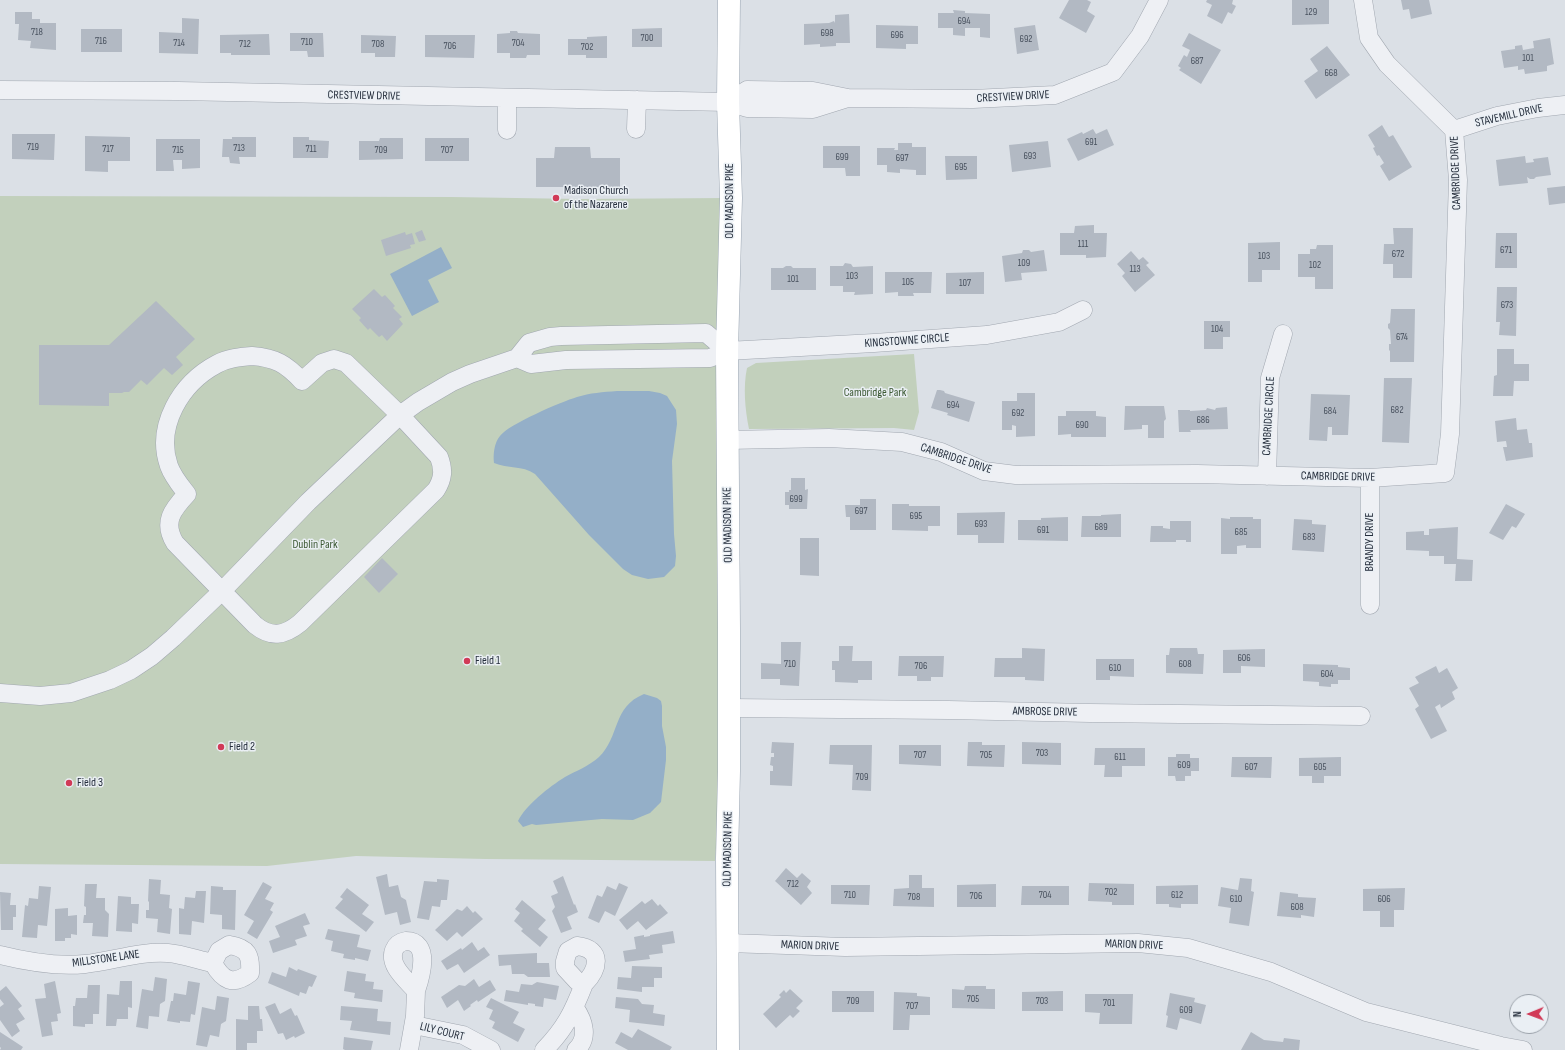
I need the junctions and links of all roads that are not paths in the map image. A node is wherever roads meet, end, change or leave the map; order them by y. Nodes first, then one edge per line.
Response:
1 (729, 0) edge
2 (1160, 0) edge
3 (1362, 0) edge
4 (0, 90) edge
5 (507, 98) junction
6 (637, 100) junction
7 (728, 102) junction
8 (1565, 105) edge
9 (636, 129) dead end
10 (507, 130) dead end
11 (1454, 130) junction
12 (1083, 310) dead end
13 (1283, 334) dead end
14 (728, 351) junction
15 (517, 358) junction
16 (400, 415) junction
17 (727, 440) junction
18 (1267, 476) junction
19 (1370, 478) junction
20 (222, 591) junction
21 (1370, 605) dead end
22 (0, 693) edge
23 (729, 708) junction
24 (1361, 716) dead end
25 (728, 943) junction
26 (0, 955) edge
27 (213, 963) dead end
28 (584, 984) dead end
29 (416, 991) dead end
30 (575, 1008) junction
31 (414, 1025) junction
32 (409, 1050) edge
33 (491, 1050) edge
34 (544, 1050) edge
35 (576, 1050) edge
36 (728, 1050) edge
37 (1523, 1050) edge

1 - 7 main road, OLD MADISON PIKE
2 - 7 street, CRESTVIEW DRIVE
3 - 11 street, CAMBRIDGE DRIVE
4 - 5 street, CRESTVIEW DRIVE
5 - 6 street, CRESTVIEW DRIVE
5 - 10 street
6 - 7 street, CRESTVIEW DRIVE
6 - 9 street
7 - 14 main road, OLD MADISON PIKE
8 - 11 street, STAVEMILL DRIVE
11 - 19 street, CAMBRIDGE DRIVE
12 - 14 street, KINGSTOWNE CIRCLE
13 - 18 street, CAMBRIDGE CIRCLE
14 - 15 street, KINGSTOWNE CIRCLE
14 - 15 street
14 - 17 main road, OLD MADISON PIKE
15 - 16 street
16 - 20 street
16 - 20 street
16 - 20 street
17 - 18 street, CAMBRIDGE DRIVE
17 - 23 main road, OLD MADISON PIKE
18 - 19 street, CAMBRIDGE DRIVE
19 - 21 street, BRANDY DRIVE
20 - 22 street
23 - 24 street, AMBROSE DRIVE
23 - 25 main road, OLD MADISON PIKE
25 - 36 main road, OLD MADISON PIKE
25 - 37 street, MARION DRIVE
26 - 27 street, MILLSTONE LANE
28 - 30 street
29 - 31 street
30 - 34 street
30 - 35 street
31 - 32 street
31 - 33 street, LILY COURT

